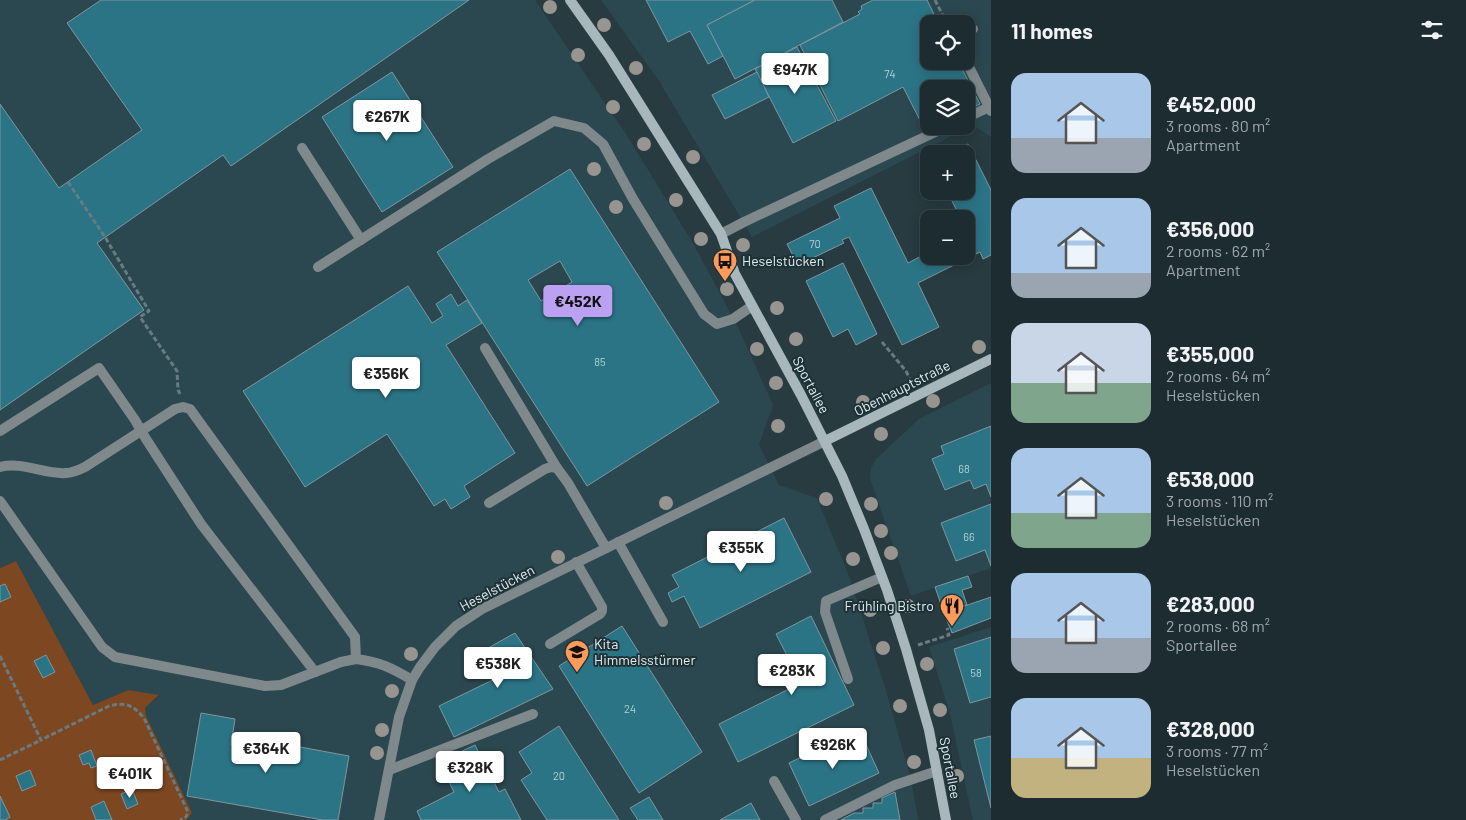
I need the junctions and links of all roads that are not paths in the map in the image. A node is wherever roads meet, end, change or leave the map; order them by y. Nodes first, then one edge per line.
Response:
1 (570, 0) edge
2 (970, 70) edge
3 (990, 109) edge
4 (975, 115) edge
5 (929, 135) edge
6 (302, 148) dead end
7 (721, 234) junction
8 (361, 240) junction
9 (318, 268) dead end
10 (752, 306) junction
11 (485, 348) dead end
12 (991, 359) edge
13 (0, 431) edge
14 (141, 431) junction
15 (825, 441) junction
16 (0, 467) edge
17 (557, 468) junction
18 (0, 501) edge
19 (489, 503) dead end
20 (618, 542) junction
21 (606, 548) junction
22 (576, 562) junction
23 (882, 576) junction
24 (663, 622) dead end
25 (550, 644) dead end
26 (356, 659) junction
27 (315, 672) junction
28 (848, 678) dead end
29 (412, 680) junction
30 (533, 714) dead end
31 (388, 770) junction
32 (937, 771) junction
33 (774, 782) dead end
34 (378, 820) edge
35 (796, 820) edge
36 (825, 820) edge
37 (946, 820) edge

1 - 7 street, Sportallee
2 - 3 street
3 - 4 street
5 - 7 street
6 - 8 street
7 - 10 street, Sportallee
8 - 9 street
8 - 10 street
10 - 15 street, Sportallee
11 - 17 street
12 - 15 street, Obenhauptstraße
13 - 14 street
14 - 16 street
14 - 26 street
14 - 27 street
15 - 20 street, Heselstücken
15 - 23 street, Sportallee
17 - 19 street
17 - 21 street
18 - 27 street
20 - 21 street, Heselstücken
20 - 24 street
21 - 22 street, Heselstücken
22 - 25 street
22 - 29 street, Heselstücken
23 - 28 street
23 - 32 street, Sportallee
26 - 27 street
26 - 29 street
29 - 31 street, Heselstücken
30 - 31 street
31 - 34 street, Heselstücken
32 - 36 street
32 - 37 street, Sportallee
33 - 35 street

